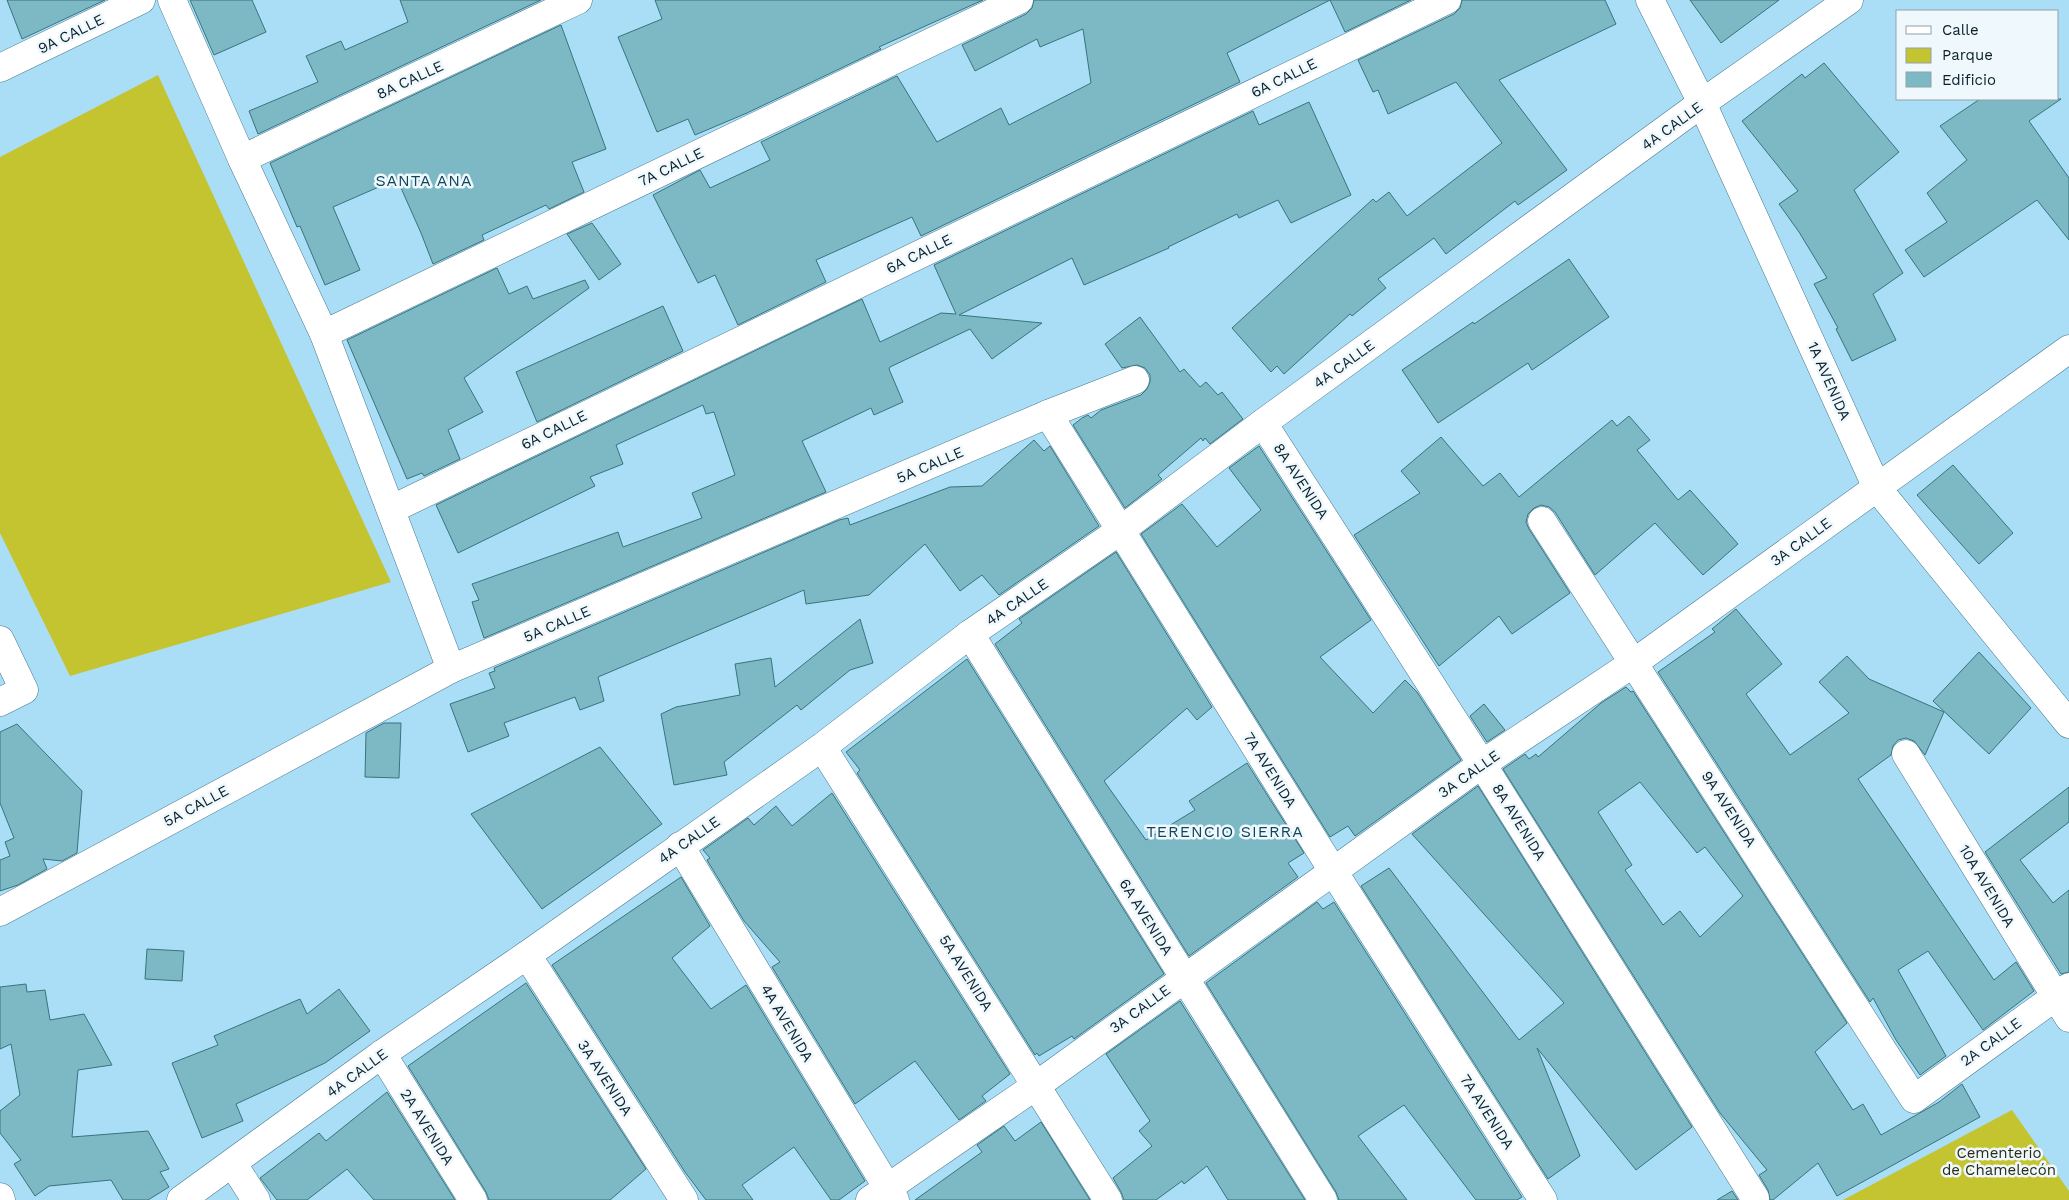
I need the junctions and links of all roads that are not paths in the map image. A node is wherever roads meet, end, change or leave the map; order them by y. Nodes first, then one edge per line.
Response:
1 (141, 0) edge
2 (172, 0) edge
3 (578, 0) edge
4 (1019, 0) edge
5 (1447, 0) edge
6 (1650, 0) edge
7 (1849, 0) edge
8 (0, 68) edge
9 (1702, 103) junction
10 (242, 159) junction
11 (324, 334) junction
12 (2069, 349) edge
13 (1135, 380) dead end
14 (1048, 414) junction
15 (1263, 423) junction
16 (1877, 488) junction
17 (392, 508) junction
18 (1542, 521) dead end
19 (1122, 530) junction
20 (970, 634) junction
21 (0, 640) edge
22 (1635, 662) junction
23 (451, 669) junction
24 (0, 702) edge
25 (2069, 724) edge
26 (822, 746) junction
27 (1906, 754) dead end
28 (1482, 764) junction
29 (680, 846) junction
30 (1333, 871) junction
31 (0, 912) edge
32 (527, 955) junction
33 (1183, 977) junction
34 (2064, 1000) edge
35 (382, 1054) junction
36 (1037, 1085) junction
37 (1914, 1099) joint
38 (233, 1164) junction
39 (884, 1196) edge
40 (1755, 1198) dead end
41 (181, 1200) edge
42 (256, 1200) edge
43 (473, 1200) edge
44 (684, 1200) edge
45 (1108, 1200) edge
46 (1323, 1200) edge
47 (1543, 1200) edge

1 - 8 street, 9A CALLE
2 - 10 street
3 - 10 street, 8A CALLE
4 - 11 street, 7A CALLE
5 - 17 street, 6A CALLE
6 - 9 street, 1A AVENIDA
7 - 9 street, 4A CALLE
9 - 15 street, 4A CALLE
9 - 16 street, 1A AVENIDA
10 - 11 street
11 - 17 street
12 - 16 street, 3A CALLE
13 - 14 street, 5A CALLE
14 - 19 street, 7A AVENIDA
14 - 23 street, 5A CALLE
15 - 19 street, 4A CALLE
15 - 28 street, 8A AVENIDA
16 - 22 street, 3A CALLE
16 - 25 street, 1A AVENIDA
17 - 23 street
18 - 22 street, 9A AVENIDA
19 - 20 street, 4A CALLE
19 - 30 street, 7A AVENIDA
20 - 26 street, 4A CALLE
20 - 33 street, 6A AVENIDA
21 - 24 street
22 - 28 street, 3A CALLE
22 - 37 street, 9A AVENIDA
23 - 31 street, 5A CALLE
26 - 29 street, 4A CALLE
26 - 36 street, 5A AVENIDA
27 - 34 street, 10A AVENIDA
28 - 30 street, 3A CALLE
28 - 40 street, 8A AVENIDA
29 - 32 street, 4A CALLE
29 - 39 street, 4A AVENIDA
30 - 33 street, 3A CALLE
30 - 47 street, 7A AVENIDA
32 - 35 street, 4A CALLE
32 - 44 street, 3A AVENIDA
33 - 36 street, 3A CALLE
33 - 46 street, 6A AVENIDA
34 - 37 street, 2A CALLE
35 - 38 street, 4A CALLE
35 - 43 street, 2A AVENIDA
36 - 39 street, 3A CALLE
36 - 45 street, 5A AVENIDA
38 - 41 street, 4A CALLE
38 - 42 street

